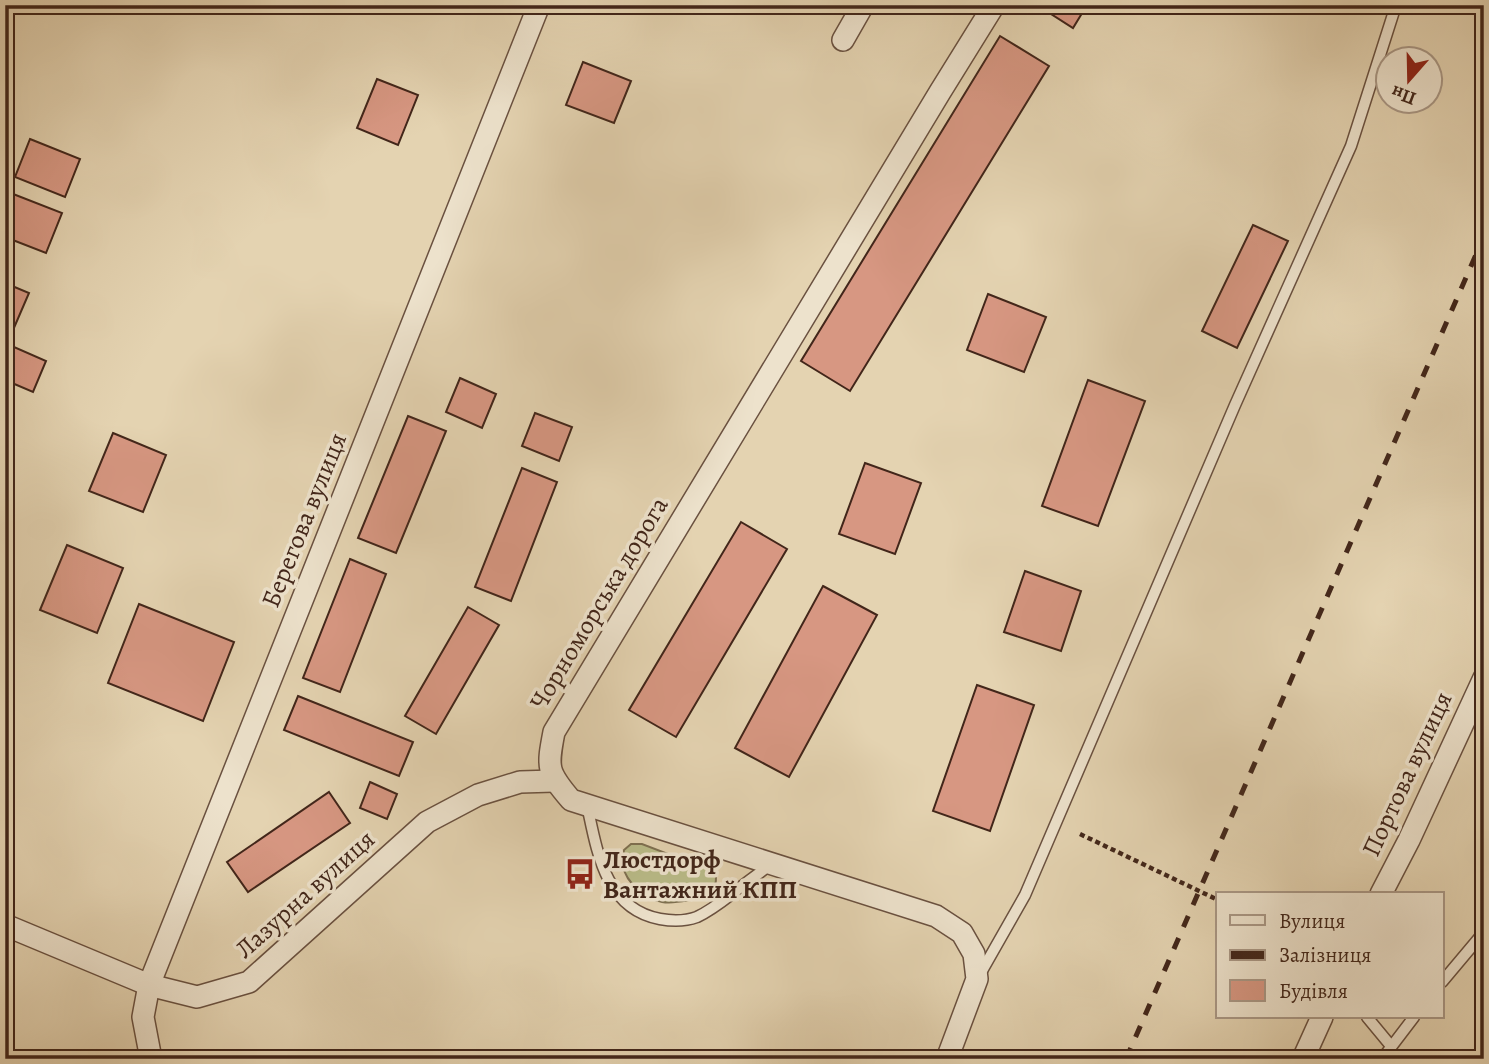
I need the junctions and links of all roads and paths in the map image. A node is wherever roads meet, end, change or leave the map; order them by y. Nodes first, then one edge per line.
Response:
1 (539, 5) edge
2 (863, 5) edge
3 (994, 5) edge
4 (1396, 5) edge
5 (842, 40) dead end
6 (1484, 678) edge
7 (554, 781) junction
8 (587, 806) junction
9 (1080, 834) dead end
10 (772, 864) junction
11 (1382, 892) edge
12 (1216, 899) edge
13 (5, 925) edge
14 (1484, 932) edge
15 (977, 979) junction
16 (1444, 980) edge
17 (149, 985) junction
18 (1322, 1018) edge
19 (1368, 1018) edge
20 (1413, 1018) edge
21 (1391, 1046) junction
22 (151, 1059) edge
23 (947, 1059) edge
24 (1304, 1059) edge
25 (1382, 1059) edge

1 - 17 street, Берегова вулиця
2 - 5 street
3 - 7 street, Чорноморська дорога
4 - 15 lane
6 - 11 street, Портова вулиця
7 - 8 street
7 - 17 street, Лазурна вулиця
8 - 10 street
8 - 10 lane
9 - 12 path, bridge
10 - 15 street
13 - 17 street, Лазурна вулиця
14 - 16 lane
15 - 23 street
17 - 22 street, Берегова вулиця
18 - 24 street
19 - 21 lane
20 - 21 lane
21 - 25 lane

